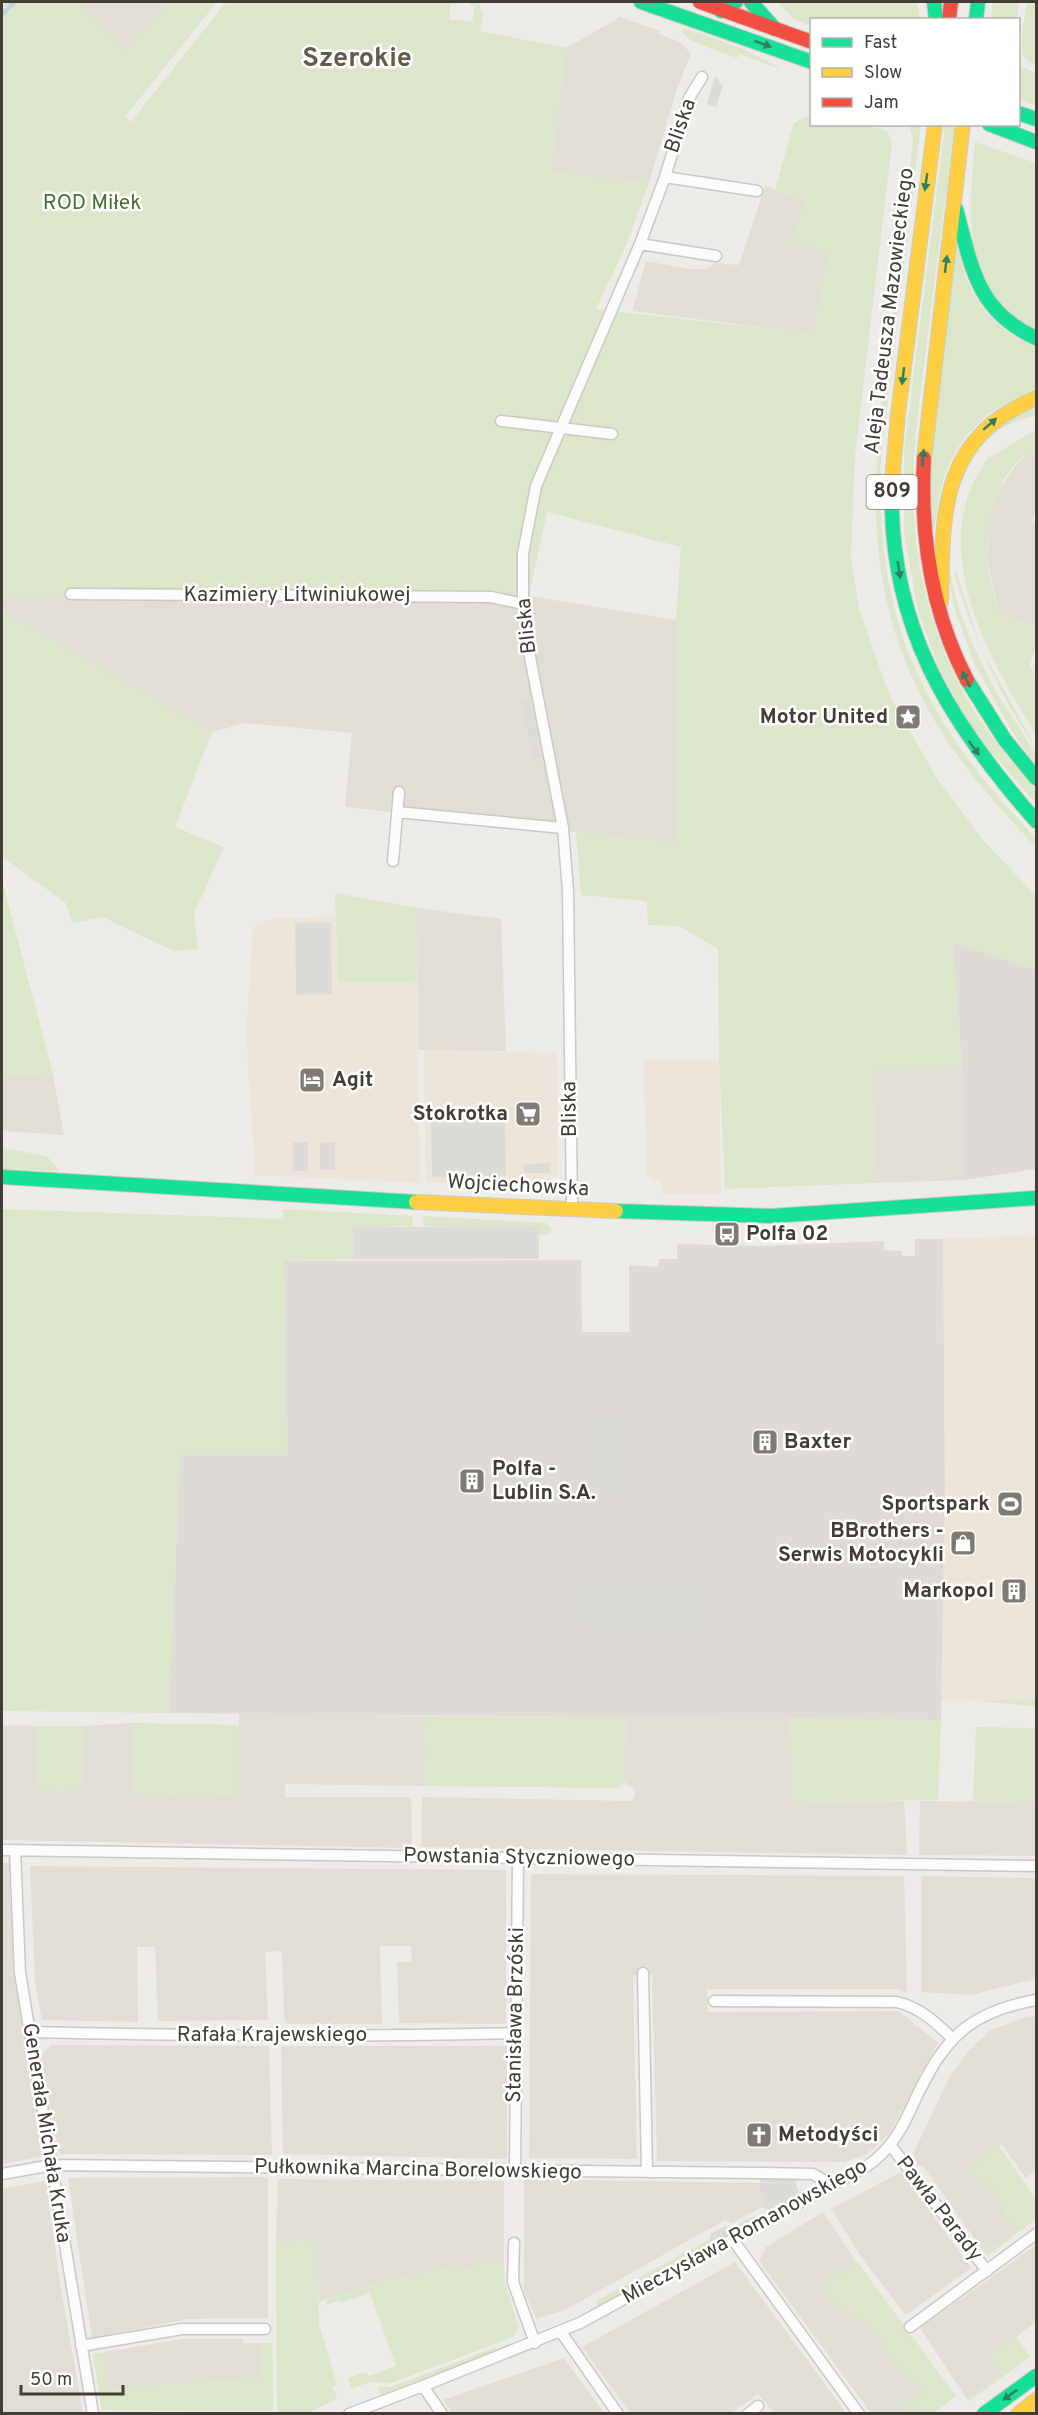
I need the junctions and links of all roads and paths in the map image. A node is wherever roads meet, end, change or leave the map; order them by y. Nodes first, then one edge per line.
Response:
1 (641, 2) edge
2 (700, 2) edge
3 (736, 2) edge
4 (751, 2) edge
5 (934, 2) edge
6 (951, 2) edge
7 (978, 2) edge
8 (721, 6) edge
9 (936, 18) edge
10 (949, 18) edge
11 (976, 18) edge
12 (714, 27) junction
13 (775, 29) junction
14 (810, 41) edge
15 (810, 61) edge
16 (702, 77) dead end
17 (1020, 113) edge
18 (1036, 119) edge
19 (934, 126) edge
20 (963, 126) edge
21 (994, 126) edge
22 (1036, 142) edge
23 (665, 177) junction
24 (757, 191) dead end
25 (954, 202) junction
26 (640, 244) junction
27 (716, 256) dead end
28 (1036, 338) edge
29 (1036, 398) edge
30 (501, 421) dead end
31 (560, 428) junction
32 (612, 434) dead end
33 (71, 594) dead end
34 (523, 604) junction
35 (941, 619) junction
36 (1036, 778) edge
37 (399, 792) dead end
38 (397, 812) junction
39 (1036, 821) edge
40 (563, 828) junction
41 (393, 861) dead end
42 (2, 1177) edge
43 (1035, 1199) edge
44 (572, 1210) junction
45 (2, 1850) edge
46 (15, 1850) junction
47 (518, 1859) junction
48 (1036, 1866) edge
49 (643, 1973) dead end
50 (1036, 2000) edge
51 (714, 2001) dead end
52 (29, 2032) junction
53 (516, 2033) junction
54 (952, 2039) junction
55 (891, 2146) junction
56 (52, 2165) junction
57 (515, 2171) junction
58 (647, 2172) junction
59 (2, 2174) edge
60 (832, 2186) junction
61 (1036, 2234) edge
62 (733, 2240) junction
63 (514, 2243) dead end
64 (987, 2271) junction
65 (910, 2327) dead end
66 (264, 2329) dead end
67 (561, 2332) junction
68 (535, 2343) junction
69 (81, 2346) junction
70 (1036, 2376) edge
71 (423, 2386) junction
72 (1036, 2400) edge
73 (758, 2406) dead end
74 (93, 2414) edge
75 (349, 2414) edge
76 (442, 2414) edge
77 (618, 2414) edge
78 (748, 2414) edge
79 (859, 2414) edge
80 (984, 2414) edge
81 (1018, 2414) edge

1 - 12 main road
2 - 8 main road
3 - 8 main road
4 - 13 main road
5 - 9 main road
6 - 10 main road
7 - 11 main road
8 - 12 main road
8 - 13 main road
12 -> 15 main road
13 - 14 main road
16 - 23 street, Bliska
17 - 18 main road
19 -> 39 main road, Aleja Tadeusza Mazowieckiego / 809
20 - 25 main road, 809
21 - 22 main road
23 - 24 street, Bliska
23 - 26 street, Bliska
25 - 28 main road
35 -> 25 main road, 809
26 - 27 street
26 - 31 street, Bliska
35 -> 29 main road
30 - 31 street
31 - 32 street
31 - 34 street, Bliska
33 - 34 street, Kazimiery Litwiniukowej
34 - 40 street, Bliska
36 -> 35 main road, 809
37 - 38 street
38 - 40 street
38 - 41 street
40 - 44 street, Bliska
42 - 44 main road, Wojciechowska
43 - 44 main road, Wojciechowska
45 - 46 street, Powstania Styczniowego
46 - 47 street, Powstania Styczniowego
46 - 52 street, Generała Michała Kruka
47 - 48 street, Powstania Styczniowego
47 - 53 street, Stanisława Brzóski
49 - 58 street
50 - 54 street, Mieczysława Romanowskiego
51 - 54 street
52 - 53 street, Rafała Krajewskiego
52 - 56 street, Generała Michała Kruka
53 - 57 street, Stanisława Brzóski
54 - 55 street, Mieczysława Romanowskiego
55 - 60 street, Mieczysława Romanowskiego
55 - 64 street, Pawła Parady
56 - 57 street, Pułkownika Marcina Borelowskiego
56 - 59 street, Pułkownika Marcina Borelowskiego
56 - 69 street, Generała Michała Kruka
57 - 58 street, Pułkownika Marcina Borelowskiego
58 - 60 street, Pułkownika Marcina Borelowskiego
60 - 62 street, Mieczysława Romanowskiego
61 - 64 street
62 - 67 street, Mieczysława Romanowskiego
62 - 79 street
63 - 68 street
64 - 65 street
66 - 69 street
67 - 68 street, Mieczysława Romanowskiego
67 - 77 street
68 - 71 street, Mieczysława Romanowskiego
69 - 74 street, Generała Michała Kruka
70 -> 80 main road
71 - 75 street, Mieczysława Romanowskiego
71 - 76 street
72 - 81 main road
73 - 78 street

